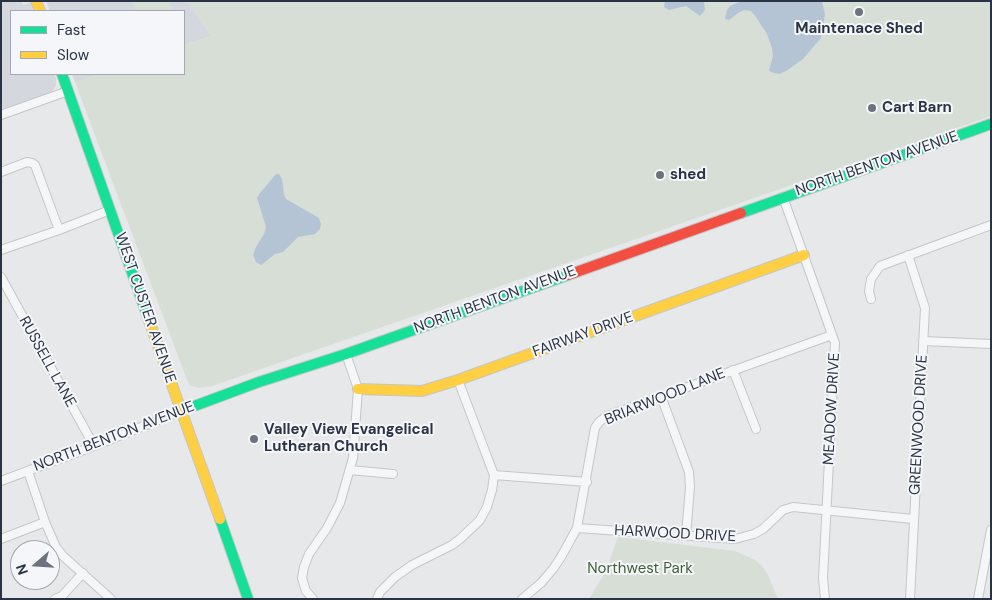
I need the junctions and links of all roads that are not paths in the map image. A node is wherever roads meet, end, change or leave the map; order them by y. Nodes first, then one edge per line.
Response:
1 (62, 75) edge
2 (68, 91) junction
3 (1, 115) edge
4 (991, 124) edge
5 (1, 172) edge
6 (783, 197) junction
7 (110, 210) junction
8 (991, 225) edge
9 (59, 230) junction
10 (1, 250) edge
11 (804, 255) junction
12 (908, 255) junction
13 (1, 277) edge
14 (871, 300) dead end
15 (832, 335) junction
16 (924, 341) junction
17 (991, 344) edge
18 (346, 354) junction
19 (733, 370) junction
20 (458, 380) junction
21 (358, 389) junction
22 (661, 396) junction
23 (181, 411) junction
24 (756, 429) dead end
25 (94, 446) junction
26 (350, 470) junction
27 (28, 471) junction
28 (393, 474) dead end
29 (494, 474) junction
30 (1, 481) edge
31 (586, 482) junction
32 (827, 510) junction
33 (913, 519) junction
34 (45, 522) junction
35 (577, 528) junction
36 (991, 530) edge
37 (686, 535) junction
38 (1, 539) edge
39 (988, 556) edge
40 (83, 573) junction
41 (55, 599) edge
42 (111, 599) edge
43 (248, 599) edge
44 (313, 599) edge
45 (377, 599) edge
46 (522, 599) edge
47 (824, 599) edge
48 (910, 599) edge
49 (978, 599) edge

1 - 2 main road, WEST CUSTER AVENUE
2 - 3 street
2 - 7 main road, WEST CUSTER AVENUE
4 - 6 main road, NORTH BENTON AVENUE
5 - 9 street
6 - 11 street, MEADOW DRIVE
6 - 18 main road, NORTH BENTON AVENUE
7 - 9 street
7 - 23 main road, WEST CUSTER AVENUE
8 - 12 street
9 - 10 street
11 - 15 street, MEADOW DRIVE
11 - 20 main road, FAIRWAY DRIVE
12 - 14 street
12 - 16 street, GREENWOOD DRIVE
13 - 25 street, RUSSELL LANE
15 - 19 street, BRIARWOOD LANE
15 - 32 street, MEADOW DRIVE
16 - 17 street
16 - 33 street, GREENWOOD DRIVE
18 - 21 street
18 - 23 main road, NORTH BENTON AVENUE
19 - 22 street, BRIARWOOD LANE
19 - 24 street
20 - 21 main road, FAIRWAY DRIVE
20 - 29 street
21 - 26 street
22 - 31 street, BRIARWOOD LANE
22 - 37 street
23 - 25 street, NORTH BENTON AVENUE
23 - 43 main road, WEST CUSTER AVENUE
25 - 27 street, NORTH BENTON AVENUE
26 - 28 street
26 - 44 street
27 - 30 street, NORTH BENTON AVENUE
27 - 34 street
29 - 31 street
29 - 45 street
31 - 35 street, BRIARWOOD LANE
32 - 33 street, HARWOOD DRIVE
32 - 37 street, HARWOOD DRIVE
32 - 47 street, MEADOW DRIVE
33 - 48 street, GREENWOOD DRIVE
34 - 38 street
34 - 40 street
35 - 37 street, HARWOOD DRIVE
35 - 46 street, BRIARWOOD LANE
36 - 39 street
39 - 49 street
40 - 41 street
40 - 42 street

